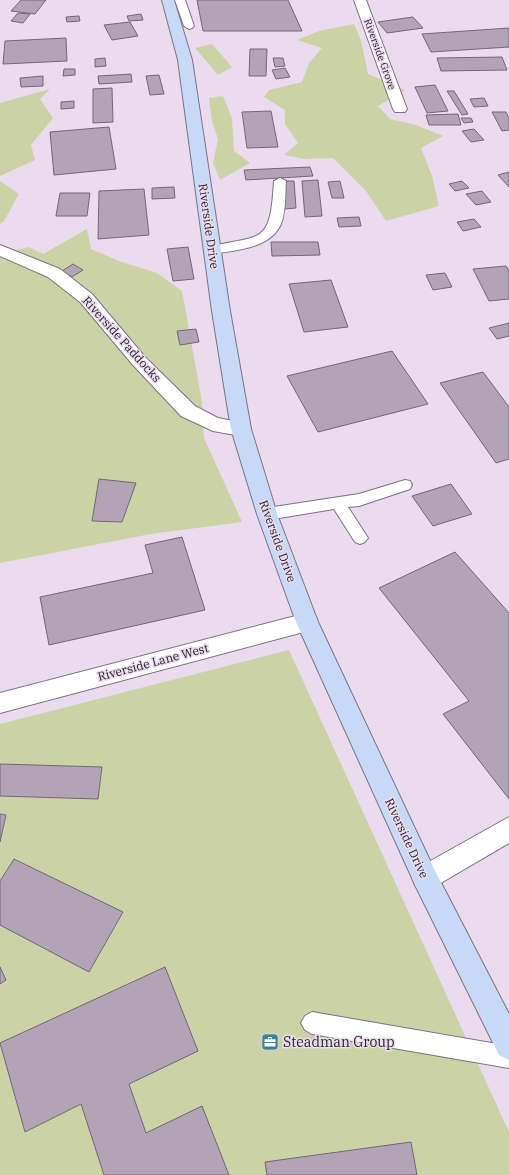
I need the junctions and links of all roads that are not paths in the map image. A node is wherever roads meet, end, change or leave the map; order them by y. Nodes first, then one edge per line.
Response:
1 (168, 0) edge
2 (180, 0) edge
3 (360, 0) edge
4 (190, 26) dead end
5 (400, 109) dead end
6 (280, 181) dead end
7 (0, 250) edge
8 (212, 250) junction
9 (241, 429) junction
10 (405, 485) dead end
11 (338, 504) junction
12 (267, 514) junction
13 (360, 538) dead end
14 (307, 622) junction
15 (0, 703) edge
16 (509, 829) edge
17 (425, 878) junction
18 (312, 1023) dead end
19 (509, 1045) edge
20 (509, 1057) edge

1 - 8 street, Riverside Drive
2 - 4 lane
3 - 5 street, Riverside Grove
6 - 8 lane
7 - 9 street, Riverside Paddocks
8 - 9 street, Riverside Drive
9 - 12 street, Riverside Drive
10 - 11 lane
11 - 12 lane
11 - 13 lane
12 - 14 street, Riverside Drive
14 - 15 street, Riverside Lane West
14 - 17 street, Riverside Drive
16 - 17 street
17 - 19 street, Riverside Drive
18 - 20 lane

